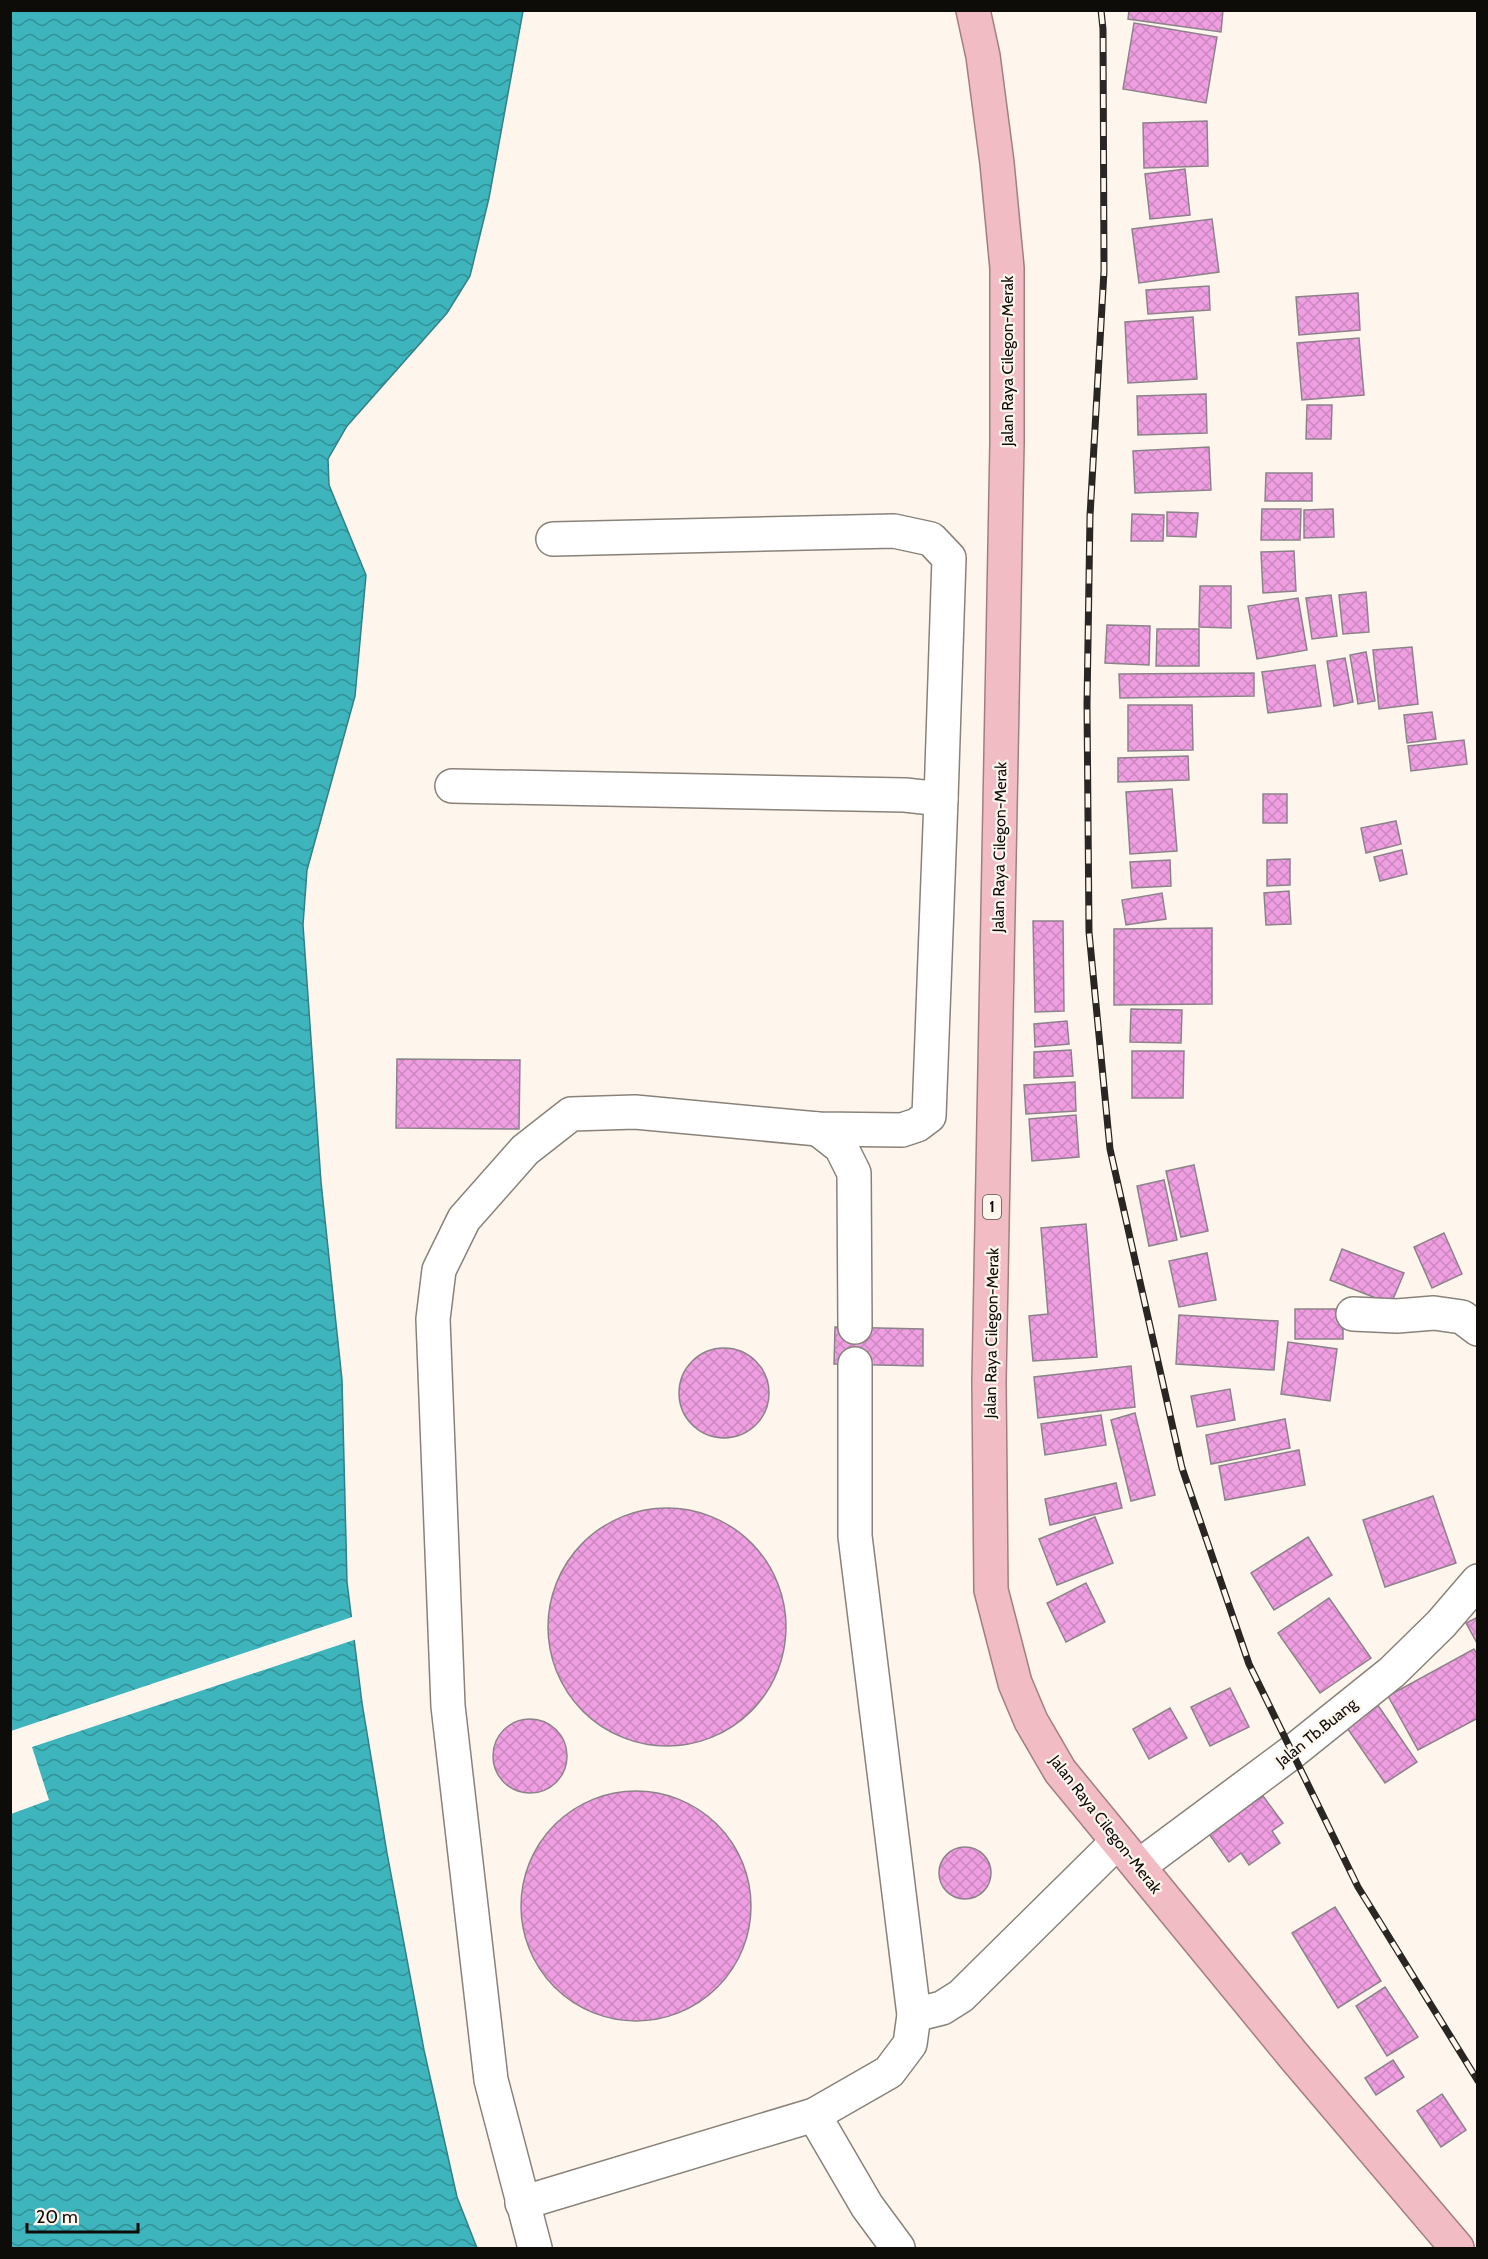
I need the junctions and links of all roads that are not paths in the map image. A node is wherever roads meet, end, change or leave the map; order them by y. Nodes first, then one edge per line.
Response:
1 (973, 10) edge
2 (553, 539) dead end
3 (452, 786) dead end
4 (941, 799) junction
5 (818, 1129) junction
6 (1353, 1314) dead end
7 (855, 1328) dead end
8 (1478, 1329) edge
9 (855, 1364) dead end
10 (1478, 1581) edge
11 (1117, 1842) junction
12 (1139, 1866) junction
13 (914, 2015) junction
14 (814, 2115) junction
15 (522, 2203) junction
16 (535, 2248) edge
17 (898, 2248) edge
18 (1456, 2248) edge

1 - 11 highway, Jalan Raya Cilegon-Merak / 1
2 - 4 street
3 - 4 street
4 - 5 street
5 - 7 street
5 - 15 street
6 - 8 street
9 - 13 street
10 - 12 street, Jalan Tb.Buang
11 - 12 highway, Jalan Raya Cilegon-Merak / 1
11 - 13 street
12 - 18 highway, Jalan Raya Cilegon-Merak / 1
13 - 14 street
14 - 15 street
14 - 17 street
15 - 16 street

